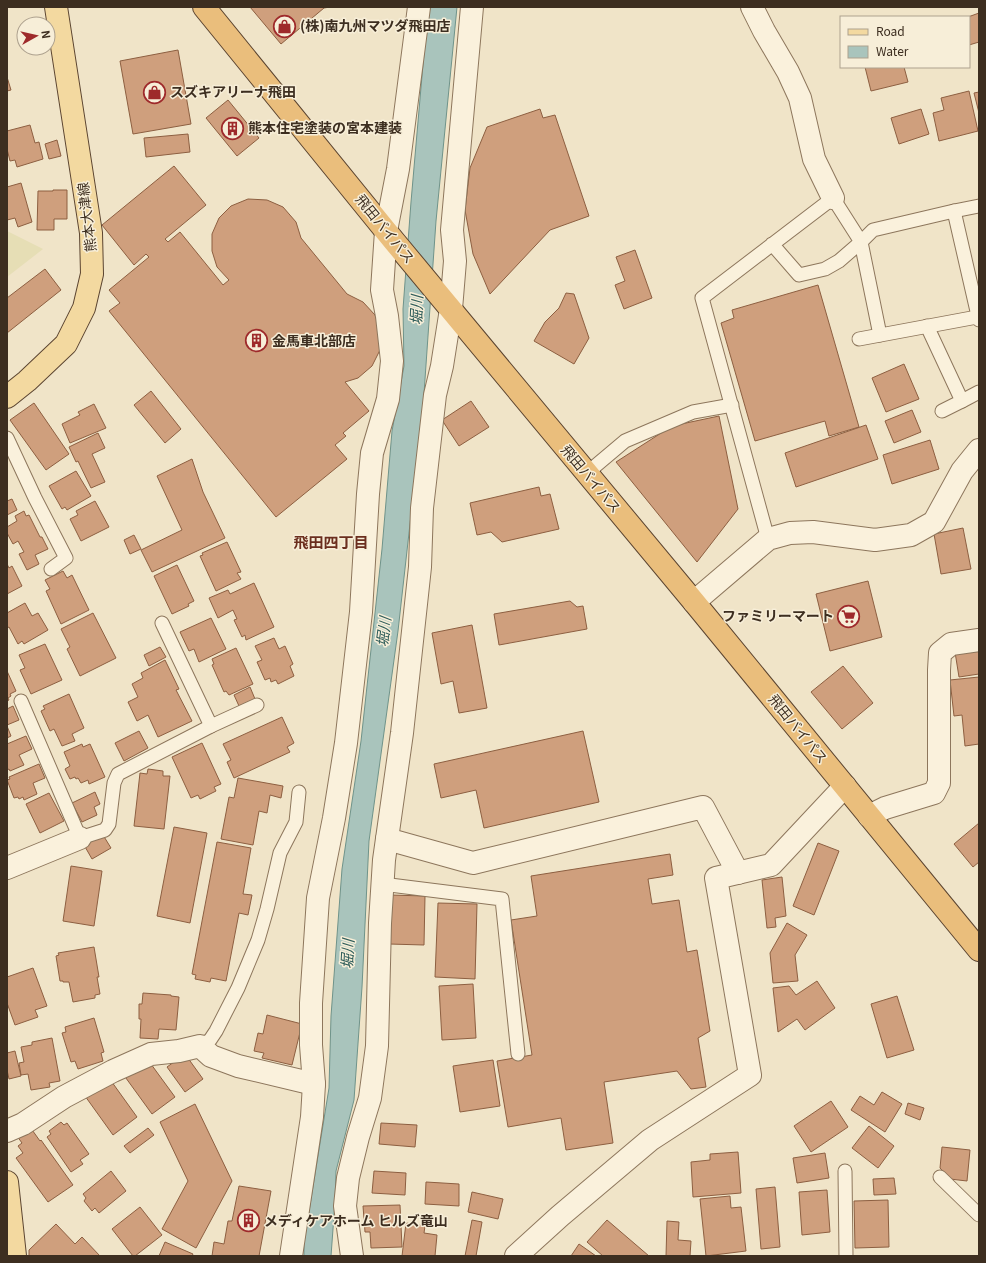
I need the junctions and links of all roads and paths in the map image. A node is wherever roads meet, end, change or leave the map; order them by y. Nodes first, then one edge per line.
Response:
1 (56, 7) edge
2 (204, 7) edge
3 (419, 7) edge
4 (472, 7) edge
5 (752, 7) edge
6 (833, 198) junction
7 (979, 206) edge
8 (954, 210) junction
9 (390, 236) junction
10 (862, 242) junction
11 (772, 244) junction
12 (446, 302) junction
13 (978, 318) edge
14 (927, 326) junction
15 (880, 335) junction
16 (859, 339) dead end
17 (979, 392) edge
18 (7, 397) edge
19 (962, 401) junction
20 (732, 405) junction
21 (942, 411) dead end
22 (7, 438) edge
23 (979, 450) edge
24 (587, 473) junction
25 (768, 539) junction
26 (51, 569) dead end
27 (694, 602) junction
28 (162, 623) dead end
29 (979, 640) edge
30 (22, 702) dead end
31 (257, 705) dead end
32 (211, 726) junction
33 (845, 786) junction
34 (299, 792) dead end
35 (869, 816) junction
36 (80, 838) junction
37 (386, 839) junction
38 (7, 868) edge
39 (738, 873) junction
40 (382, 884) junction
41 (979, 950) edge
42 (200, 1046) junction
43 (518, 1054) dead end
44 (314, 1084) junction
45 (7, 1131) edge
46 (845, 1171) dead end
47 (940, 1177) dead end
48 (7, 1182) edge
49 (979, 1215) edge
50 (15, 1256) edge
51 (291, 1256) edge
52 (352, 1256) edge
53 (516, 1256) edge
54 (846, 1256) edge

1 - 18 main road, 熊本大津線
2 - 9 highway, 飛田バイパス
3 - 9 street
4 - 12 street
5 - 6 street
6 - 10 lane
6 - 11 lane
7 - 8 lane
8 - 10 lane
8 - 13 lane
9 - 12 highway, 飛田バイパス
9 - 44 street
10 - 11 lane
10 - 15 lane
11 - 20 lane
12 - 24 highway, 飛田バイパス
12 - 37 street
13 - 14 lane
14 - 15 lane
14 - 19 lane
15 - 16 lane
17 - 19 lane
19 - 21 lane
20 - 24 lane
20 - 25 lane
22 - 26 lane
23 - 25 street
24 - 27 highway, 飛田バイパス
25 - 27 street
27 - 33 highway, 飛田バイパス
28 - 32 lane
29 - 35 street
30 - 36 lane
31 - 32 lane
32 - 36 lane
33 - 35 highway, 飛田バイパス
33 - 39 street
34 - 42 lane
35 - 41 highway, 飛田バイパス
36 - 38 street
37 - 39 street
37 - 40 street
39 - 53 street
40 - 43 lane
40 - 52 street
42 - 44 street
42 - 45 street
44 - 51 street
46 - 54 lane
47 - 49 lane
48 - 50 main road

